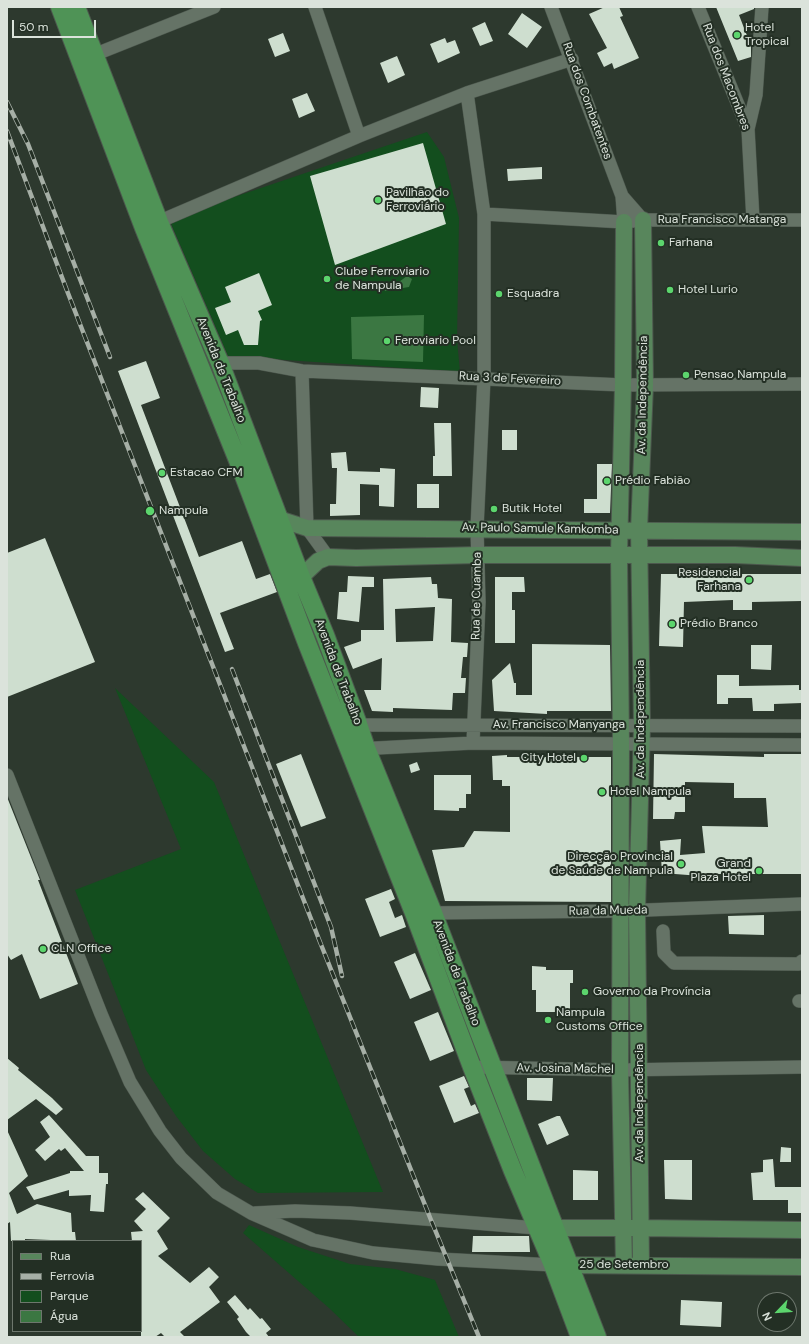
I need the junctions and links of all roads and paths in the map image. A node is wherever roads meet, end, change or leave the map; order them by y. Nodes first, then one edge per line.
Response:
1 (60, 7) edge
2 (76, 7) edge
3 (214, 7) edge
4 (315, 7) edge
5 (551, 7) edge
6 (698, 7) edge
7 (762, 7) edge
8 (88, 57) junction
9 (572, 58) junction
10 (467, 93) junction
11 (748, 129) junction
12 (359, 136) junction
13 (622, 196) junction
14 (484, 214) junction
15 (642, 220) junction
16 (753, 220) junction
17 (802, 220) edge
18 (624, 222) junction
19 (151, 225) junction
20 (220, 363) junction
21 (302, 371) junction
22 (484, 378) junction
23 (802, 384) edge
24 (623, 385) junction
25 (645, 385) junction
26 (240, 418) junction
27 (223, 425) junction
28 (279, 519) junction
29 (307, 528) junction
30 (478, 528) junction
31 (620, 530) junction
32 (639, 530) junction
33 (802, 532) edge
34 (478, 555) junction
35 (619, 555) junction
36 (638, 555) junction
37 (328, 557) junction
38 (802, 558) edge
39 (301, 577) junction
40 (325, 635) junction
41 (307, 643) junction
42 (358, 724) junction
43 (474, 724) junction
44 (341, 725) junction
45 (621, 725) junction
46 (642, 726) junction
47 (802, 726) edge
48 (473, 743) junction
49 (622, 743) junction
50 (642, 744) junction
51 (802, 745) edge
52 (358, 749) junction
53 (7, 775) edge
54 (802, 904) edge
55 (637, 910) junction
56 (621, 911) junction
57 (414, 913) junction
58 (433, 913) junction
59 (663, 931) dead end
60 (802, 961) edge
61 (472, 1067) junction
62 (493, 1067) junction
63 (802, 1067) edge
64 (620, 1070) junction
65 (640, 1070) junction
66 (251, 1213) junction
67 (546, 1228) junction
68 (623, 1228) junction
69 (640, 1228) junction
70 (802, 1230) edge
71 (561, 1265) junction
72 (624, 1265) junction
73 (641, 1265) junction
74 (802, 1267) edge
75 (580, 1337) edge
76 (597, 1337) edge

1 - 8 highway, Avenida de Trabalho
2 - 8 highway, Avenida de Trabalho
3 - 8 street
4 - 12 street
5 - 9 street, Rua dos Combatentes
6 - 11 street, Rua dos Macombres
7 - 11 street
8 - 19 highway, Avenida de Trabalho
9 - 10 street
9 - 13 street, Rua dos Combatentes
10 - 12 street
10 - 14 street, Rua de Cuamba
11 - 16 street, Rua dos Macombres
12 - 19 street
13 - 15 street
13 - 18 street
14 - 18 street
14 - 22 street, Rua de Cuamba
15 - 16 street, Rua Francisco Matanga
15 - 18 street
15 - 25 main road, Av. da Independência
16 - 17 street, Rua Francisco Matanga
18 - 24 main road, Av. da Independência
19 - 20 highway, Avenida de Trabalho
19 - 27 highway, Avenida de Trabalho
20 - 21 street, Rua 3 de Fevereiro
20 - 26 highway, Avenida de Trabalho
21 - 22 street, Rua 3 de Fevereiro
21 - 29 street
22 - 24 street, Rua 3 de Fevereiro
22 - 30 street, Rua de Cuamba
23 - 25 street, Rua 3 de Fevereiro
24 - 25 street, Rua 3 de Fevereiro
24 - 31 main road, Av. da Independência
25 - 32 main road, Av. da Independência
26 - 27 highway
26 - 28 highway, Avenida de Trabalho
27 - 41 highway, Avenida de Trabalho
28 - 29 main road, Av. Paulo Samule Kamkomba
28 - 39 highway, Avenida de Trabalho
29 - 30 main road, Av. Paulo Samule Kamkomba
29 - 37 street
30 - 31 main road, Av. Paulo Samule Kamkomba
30 - 34 street, Rua de Cuamba
31 - 32 main road, Av. Paulo Samule Kamkomba
31 - 35 main road, Av. da Independência
32 - 33 main road, Av. Paulo Samule Kamkomba
32 - 36 main road, Av. da Independência
34 - 35 main road, Av. Paulo Samule Kamkomba
34 - 37 main road, Av. Paulo Samule Kamkomba
34 - 43 street, Rua de Cuamba
35 - 36 main road, Av. Paulo Samule Kamkomba
35 - 45 main road, Av. da Independência
36 - 38 main road, Av. Paulo Samule Kamkomba
36 - 46 main road, Av. da Independência
37 - 39 main road
39 - 40 highway, Avenida de Trabalho
40 - 41 highway
40 - 42 highway, Avenida de Trabalho
41 - 44 highway, Avenida de Trabalho
42 - 43 street, Av. Francisco Manyanga
42 - 44 street, Av. Francisco Manyanga
42 - 52 highway, Avenida de Trabalho
43 - 45 street, Av. Francisco Manyanga
43 - 48 street, Rua de Cuamba
44 - 52 highway, Avenida de Trabalho
45 - 46 street, Av. Francisco Manyanga
45 - 49 main road, Av. da Independência
46 - 47 street, Av. Francisco Manyanga
46 - 50 main road, Av. da Independência
48 - 49 street, Av. Francisco Manyanga
48 - 52 street, Av. Francisco Manyanga
49 - 50 street, Av. Francisco Manyanga
49 - 56 main road, Av. da Independência
50 - 51 street, Av. Francisco Manyanga
50 - 55 main road, Av. da Independência
52 - 57 highway, Avenida de Trabalho
52 - 58 highway, Avenida de Trabalho
53 - 66 street, 25 de Setembro
54 - 55 street, Rua da Mueda
55 - 56 street, Rua da Mueda
55 - 65 main road, Av. da Independência
56 - 58 street, Rua da Mueda
56 - 64 main road, Av. da Independência
57 - 58 street, Rua da Mueda
57 - 61 highway, Avenida de Trabalho
58 - 62 highway, Avenida de Trabalho
59 - 60 street
61 - 62 street, Av. Josina Machel
61 - 67 highway, Avenida de Trabalho
62 - 64 street, Av. Josina Machel
62 - 67 highway, Avenida de Trabalho
63 - 65 street, Av. Josina Machel
64 - 65 street, Av. Josina Machel
64 - 68 main road, Av. da Independência
65 - 69 main road, Av. da Independência
66 - 67 street
66 - 71 street, 25 de Setembro
67 - 68 main road
67 - 71 highway, Avenida de Trabalho
68 - 69 main road
68 - 72 main road, Av. da Independência
69 - 70 main road
69 - 73 main road, Av. da Independência
71 - 72 main road, 25 de Setembro
71 - 75 highway, Avenida de Trabalho
71 - 76 highway, Avenida de Trabalho
72 - 73 main road, 25 de Setembro
73 - 74 main road, 25 de Setembro

